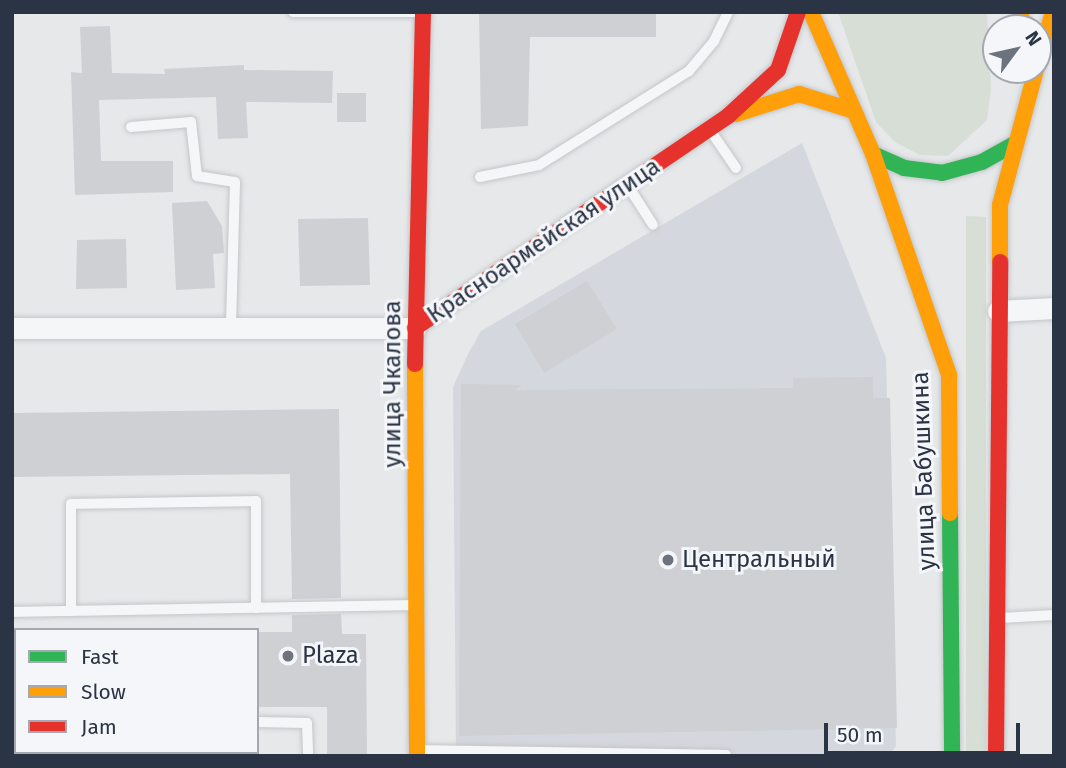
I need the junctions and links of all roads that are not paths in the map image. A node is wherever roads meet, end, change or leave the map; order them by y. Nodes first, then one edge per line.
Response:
1 (293, 12) edge
2 (421, 12) edge
3 (728, 12) edge
4 (797, 12) edge
5 (811, 12) edge
6 (1018, 84) edge
7 (1032, 84) edge
8 (851, 110) junction
9 (728, 116) junction
10 (131, 127) dead end
11 (709, 129) junction
12 (1014, 145) junction
13 (873, 154) junction
14 (736, 168) dead end
15 (480, 177) dead end
16 (627, 185) junction
17 (653, 225) dead end
18 (1054, 308) edge
19 (998, 311) junction
20 (12, 328) edge
21 (231, 328) junction
22 (415, 328) junction
23 (416, 605) junction
24 (256, 608) junction
25 (71, 611) junction
26 (12, 612) edge
27 (1054, 615) edge
28 (996, 618) junction
29 (259, 722) edge
30 (417, 753) edge
31 (726, 755) edge
32 (308, 756) edge
33 (952, 756) edge
34 (996, 756) edge

1 - 2 lane
2 - 22 main road, улица Чкалова
3 - 15 lane
4 - 9 main road
5 - 8 main road, улица Бабушкина
6 - 12 main road
7 - 12 main road
8 - 9 main road
8 - 13 main road, улица Бабушкина
9 - 11 main road, Красноармейская улица
10 - 21 lane
11 - 14 lane
11 - 16 main road, Красноармейская улица
12 - 13 main road
12 - 19 main road
13 - 33 main road, улица Бабушкина
16 - 17 lane
16 - 22 main road, Красноармейская улица
18 - 19 street
19 - 28 main road
20 - 21 street, Красноармейская улица
21 - 22 street, Красноармейская улица
22 - 23 main road, улица Чкалова
23 - 24 lane
23 - 30 main road, улица Чкалова
24 - 25 lane
24 - 25 lane
25 - 26 lane
27 - 28 lane
28 - 34 main road
29 - 32 lane
30 - 31 lane

